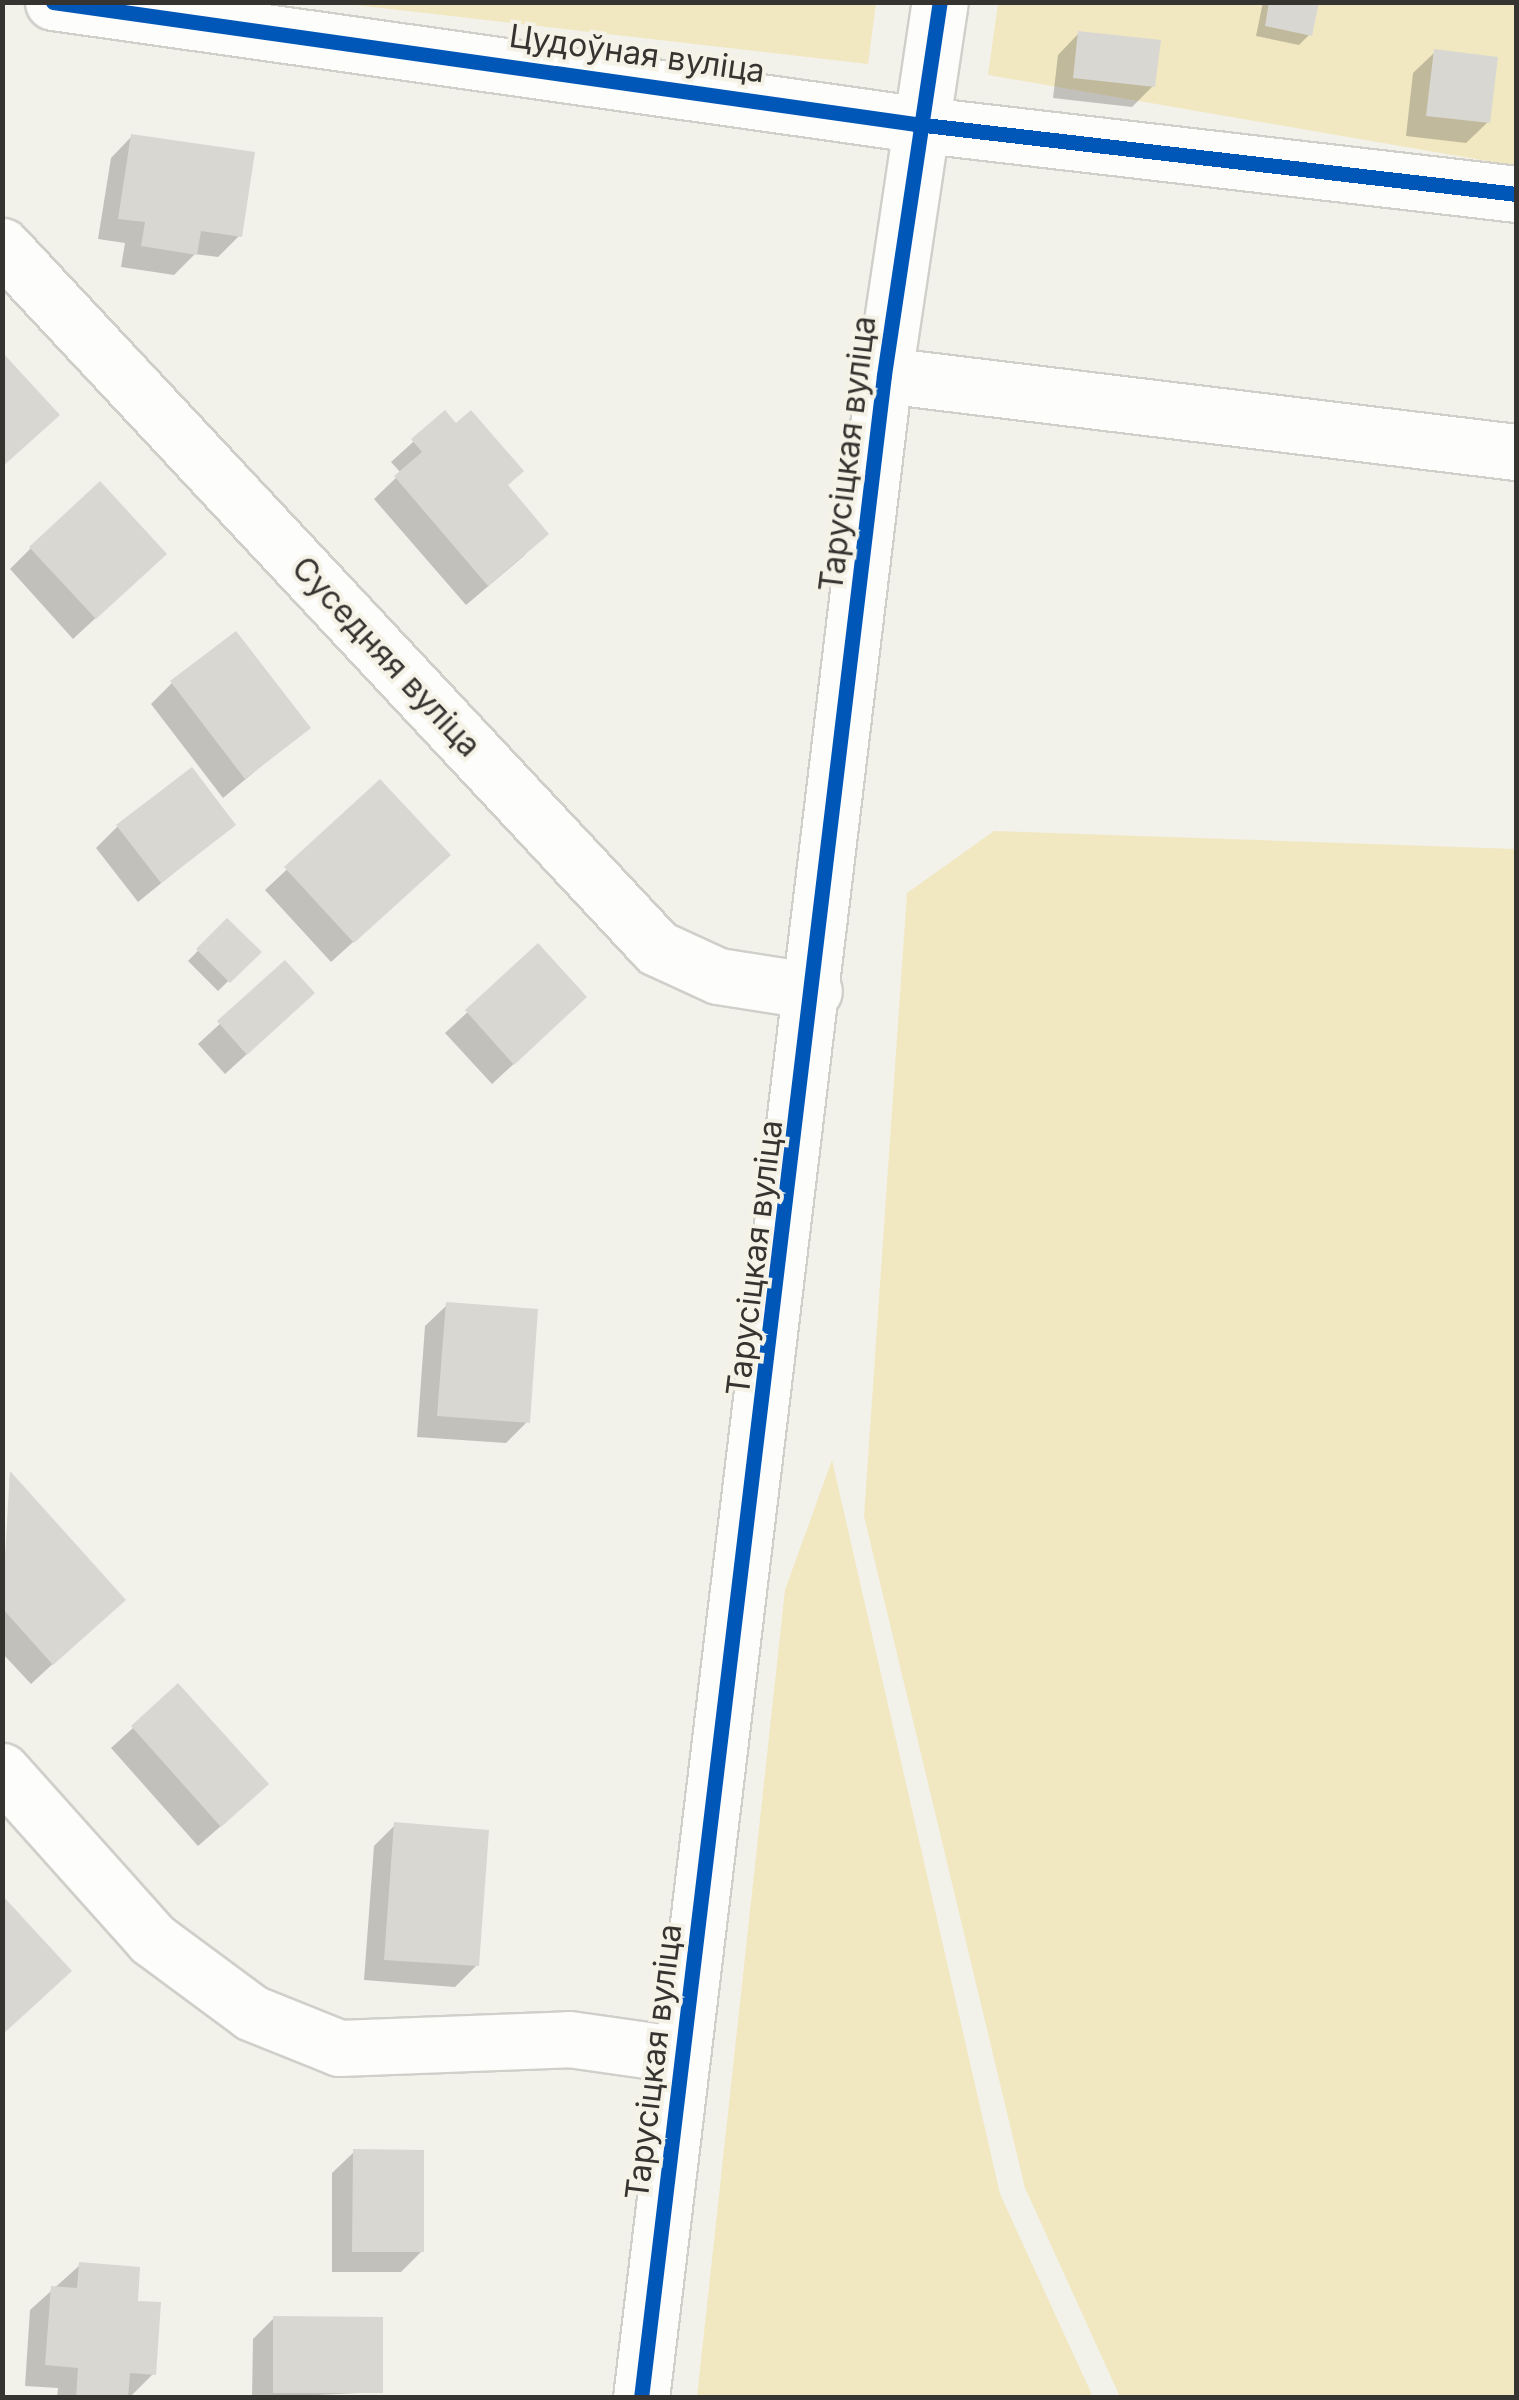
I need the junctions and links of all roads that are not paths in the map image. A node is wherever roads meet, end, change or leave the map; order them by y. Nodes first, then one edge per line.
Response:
1 (54, 2) edge
2 (940, 2) edge
3 (916, 124) junction
4 (1516, 194) edge
5 (2, 246) edge
6 (884, 375) junction
7 (1516, 452) edge
8 (814, 990) junction
9 (2, 1770) edge
10 (682, 2055) junction
11 (641, 2398) edge

1 - 3 street, Цудоўная вуліца
2 - 3 street, Тарусіцкая вуліца
3 - 4 street, Цудоўная вуліца
3 - 6 street, Тарусіцкая вуліца
5 - 8 street, Суседняя вуліца
6 - 7 street
6 - 8 street, Тарусіцкая вуліца
8 - 10 street, Тарусіцкая вуліца
9 - 10 street
10 - 11 street, Тарусіцкая вуліца

